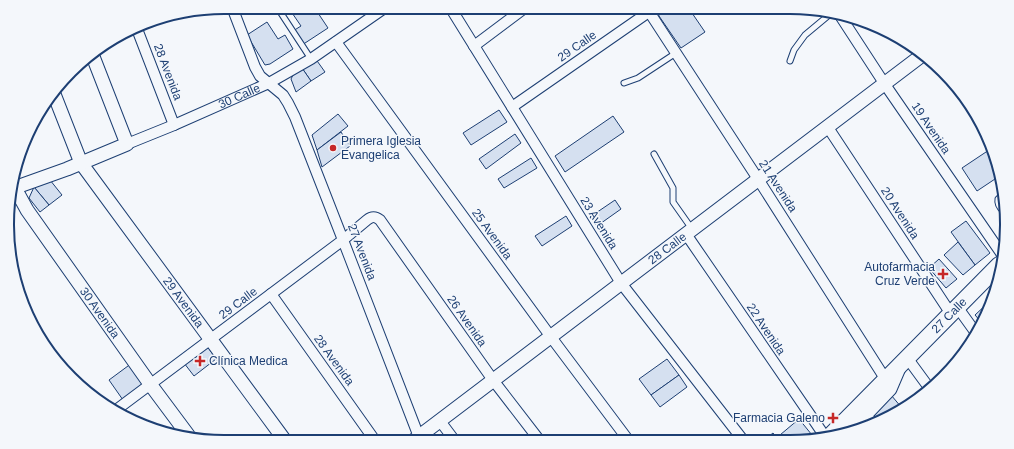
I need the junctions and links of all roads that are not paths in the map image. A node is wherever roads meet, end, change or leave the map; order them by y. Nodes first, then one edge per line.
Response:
1 (235, 14) edge
2 (282, 14) edge
3 (376, 14) edge
4 (454, 14) edge
5 (517, 14) edge
6 (643, 14) edge
7 (653, 14) edge
8 (826, 17) edge
9 (844, 21) edge
10 (139, 32) edge
11 (336, 42) junction
12 (474, 46) junction
13 (676, 53) junction
14 (919, 58) edge
15 (94, 59) edge
16 (311, 59) junction
17 (790, 61) dead end
18 (269, 83) junction
19 (624, 83) dead end
20 (884, 83) junction
21 (56, 98) edge
22 (512, 107) junction
23 (174, 125) junction
24 (827, 126) junction
25 (127, 144) junction
26 (654, 154) dead end
27 (79, 159) junction
28 (758, 179) junction
29 (17, 187) edge
30 (16, 194) edge
31 (374, 217) joint
32 (689, 232) junction
33 (343, 240) junction
34 (998, 249) edge
35 (995, 270) edge
36 (621, 283) junction
37 (271, 294) junction
38 (955, 311) junction
39 (972, 329) edge
40 (550, 337) junction
41 (211, 339) junction
42 (904, 362) junction
43 (493, 380) junction
44 (886, 380) junction
45 (150, 384) junction
46 (926, 385) edge
47 (120, 407) edge
48 (866, 414) junction
49 (869, 419) edge
50 (440, 421) junction
51 (856, 424) edge
52 (836, 430) edge
53 (185, 431) edge
54 (822, 432) edge
55 (281, 435) edge
56 (371, 435) edge
57 (415, 435) edge
58 (421, 435) edge
59 (450, 435) edge
60 (535, 435) edge
61 (624, 435) edge
62 (739, 435) edge

1 - 18 street
2 - 16 lane
3 - 11 street, 30 Calle
4 - 12 street, 23 Avenida
5 - 12 street
6 - 22 street, 29 Calle
7 - 13 street, 21 Avenida
8 - 17 lane
9 - 20 street, 19 Avenida
10 - 23 street, 28 Avenida
11 - 16 street, 30 Calle
11 - 40 street, 25 Avenida
12 - 22 street, 23 Avenida
13 - 19 lane
13 - 28 street, 21 Avenida
14 - 20 street, 28 Calle
15 - 25 street
16 - 18 street, 30 Calle
18 - 23 street, 30 Calle
18 - 33 street, 27 Avenida
20 - 24 street, 28 Calle
20 - 34 street, 19 Avenida
21 - 27 street
22 - 36 street, 23 Avenida
23 - 25 street, 30 Calle
24 - 28 street, 28 Calle
24 - 38 street, 20 Avenida
25 - 27 street, 30 Calle
26 - 32 lane
27 - 29 street, 30 Calle
27 - 41 street, 29 Avenida
28 - 32 street, 28 Calle
28 - 44 street, 21 Avenida
30 - 45 street, 30 Avenida
31 - 33 street, 29 Calle
31 - 43 street, 26 Avenida
32 - 36 street, 28 Calle
32 - 54 street, 22 Avenida
33 - 37 street, 29 Calle
33 - 57 street, 27 Avenida
35 - 38 main road, 27 Calle
36 - 40 street, 28 Calle
36 - 62 street, 23 Avenida
37 - 41 street, 29 Calle
37 - 56 street, 28 Avenida
38 - 39 street, 20 Avenida
38 - 42 main road, 27 Calle
40 - 43 street, 28 Calle
40 - 61 street, 25 Avenida
41 - 45 street, 29 Calle
41 - 55 street, 29 Avenida
42 - 44 main road, 27 Calle
42 - 46 street
42 - 48 street, 27 Calle
43 - 50 street, 28 Calle
43 - 60 street, 26 Avenida
44 - 52 main road, 27 Calle
45 - 47 street, 29 Calle
45 - 53 street, 30 Avenida
48 - 49 street
48 - 51 street, 27 Calle
50 - 58 street, 28 Calle
50 - 59 street

